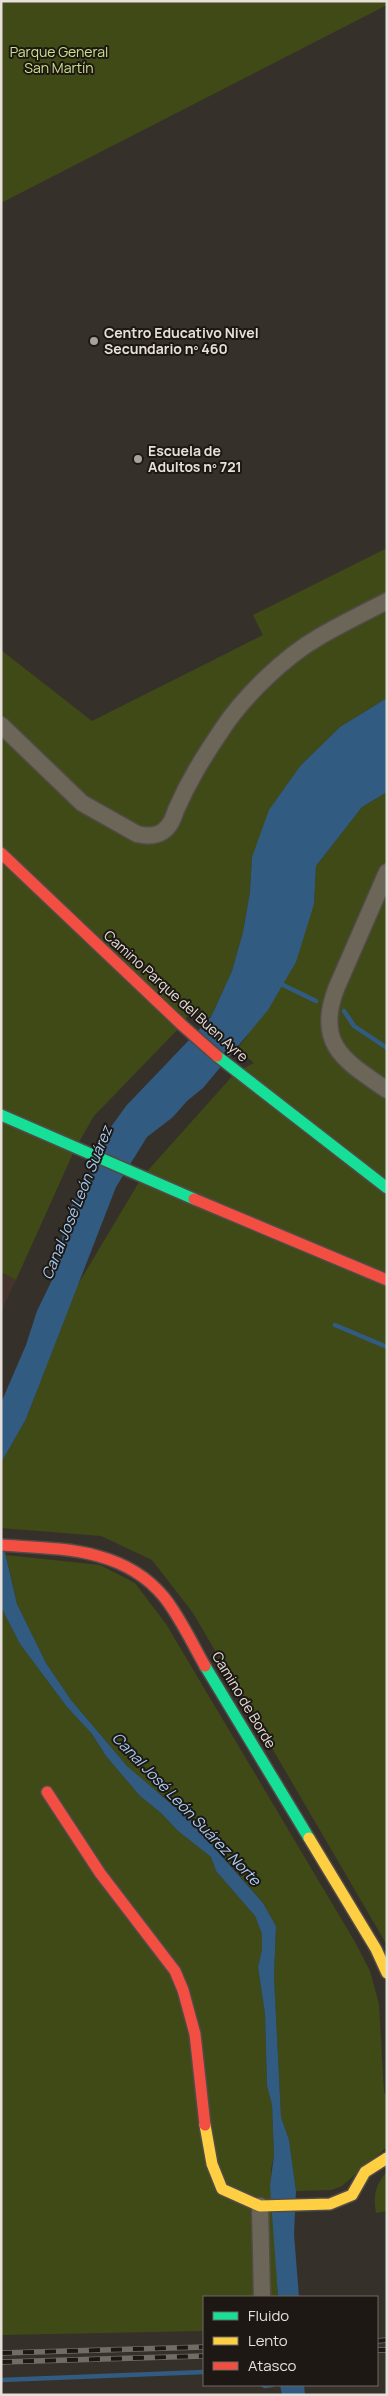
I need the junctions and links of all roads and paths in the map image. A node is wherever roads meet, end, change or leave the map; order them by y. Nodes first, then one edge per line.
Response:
1 (387, 602) edge
2 (1, 725) edge
3 (1, 853) edge
4 (387, 872) edge
5 (387, 1090) edge
6 (1, 1115) edge
7 (387, 1188) edge
8 (387, 1280) edge
9 (1, 1545) edge
10 (48, 1792) dead end
11 (387, 1973) edge
12 (387, 2158) edge
13 (263, 2205) junction
14 (262, 2296) edge

1 - 2 street
3 - 7 main road, Camino Parque del Buen Ayre
4 - 5 street
6 - 8 main road
9 - 11 main road, Camino de Borde
10 - 13 main road
12 - 13 main road
13 - 14 street

